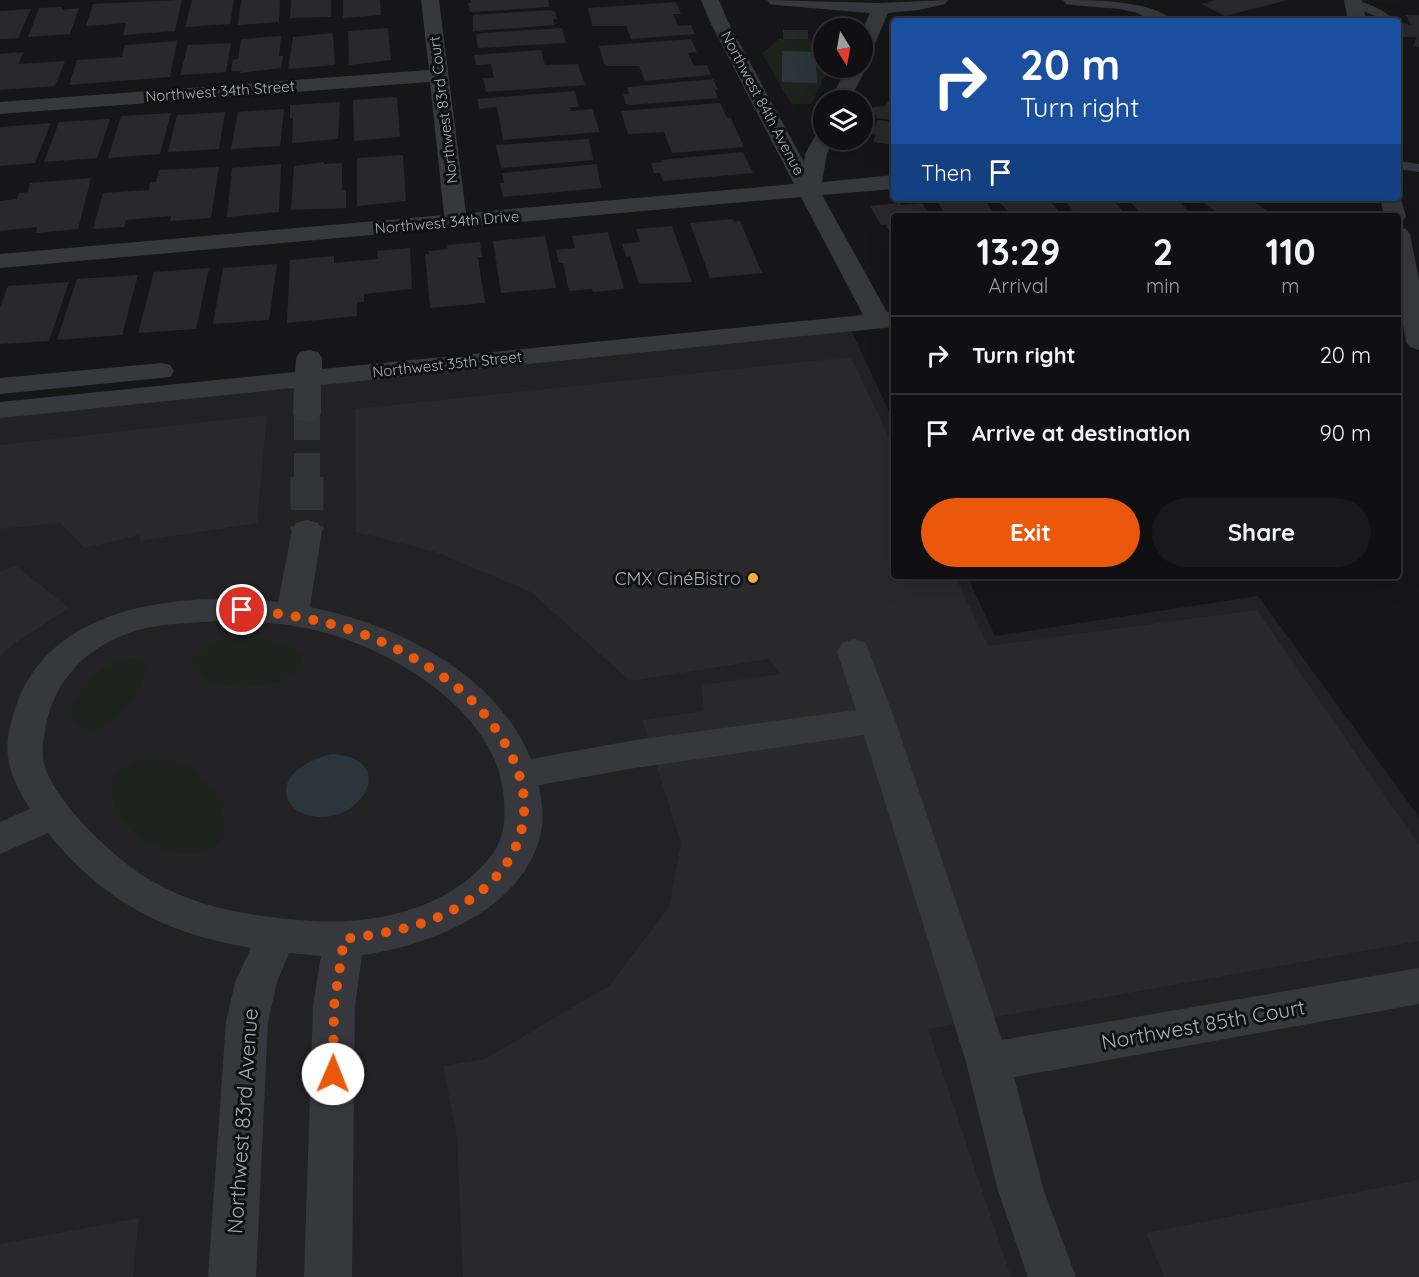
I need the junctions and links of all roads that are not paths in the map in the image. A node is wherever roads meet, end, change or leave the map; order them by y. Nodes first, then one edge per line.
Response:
1 (430, 0) edge
2 (710, 0) edge
3 (786, 0) edge
4 (939, 0) edge
5 (1072, 0) edge
6 (838, 3) edge
7 (1354, 8) edge
8 (881, 9) junction
9 (1160, 18) edge
10 (1387, 18) edge
11 (873, 28) edge
12 (440, 75) junction
13 (0, 108) edge
14 (818, 150) edge
15 (1401, 165) edge
16 (1419, 168) edge
17 (891, 182) edge
18 (810, 189) junction
19 (456, 221) junction
20 (0, 261) edge
21 (1406, 261) edge
22 (891, 301) edge
23 (880, 314) edge
24 (1411, 331) edge
25 (309, 367) junction
26 (0, 387) edge
27 (0, 410) edge
28 (307, 414) tunnel mouth
29 (307, 530) tunnel mouth
30 (292, 615) junction
31 (854, 651) dead end
32 (878, 720) junction
33 (520, 775) junction
34 (54, 814) junction
35 (0, 839) edge
36 (277, 935) junction
37 (344, 939) junction
38 (1419, 986) edge
39 (988, 1062) junction
40 (232, 1277) edge
41 (328, 1277) edge
42 (1052, 1277) edge

1 - 12 street, Northwest 83rd Court
2 - 18 street, Northwest 84th Avenue
3 - 6 street
4 - 8 street
5 - 9 street
6 - 8 street
7 - 10 lane
8 - 11 street
12 - 13 street, Northwest 34th Street
12 - 19 street, Northwest 83rd Court
14 - 18 street, Northwest 84th Avenue
15 - 16 lane
17 - 18 street, Northwest 34th Drive
18 - 19 street, Northwest 34th Drive
18 - 23 street
19 - 20 street, Northwest 34th Drive
21 - 24 street
22 - 23 street, Northwest 35th Street
23 - 25 street, Northwest 35th Street
25 - 26 street, Northwest 35th Street
25 - 27 street, Northwest 35th Street
25 - 28 street
29 - 30 street
30 - 33 street
30 - 34 street
31 - 32 street
32 - 33 street
32 - 39 street
33 - 37 street
34 - 35 street
34 - 36 street
36 - 37 street
36 - 40 street, Northwest 83rd Avenue
37 - 41 street
38 - 39 street, Northwest 85th Court
39 - 42 street

